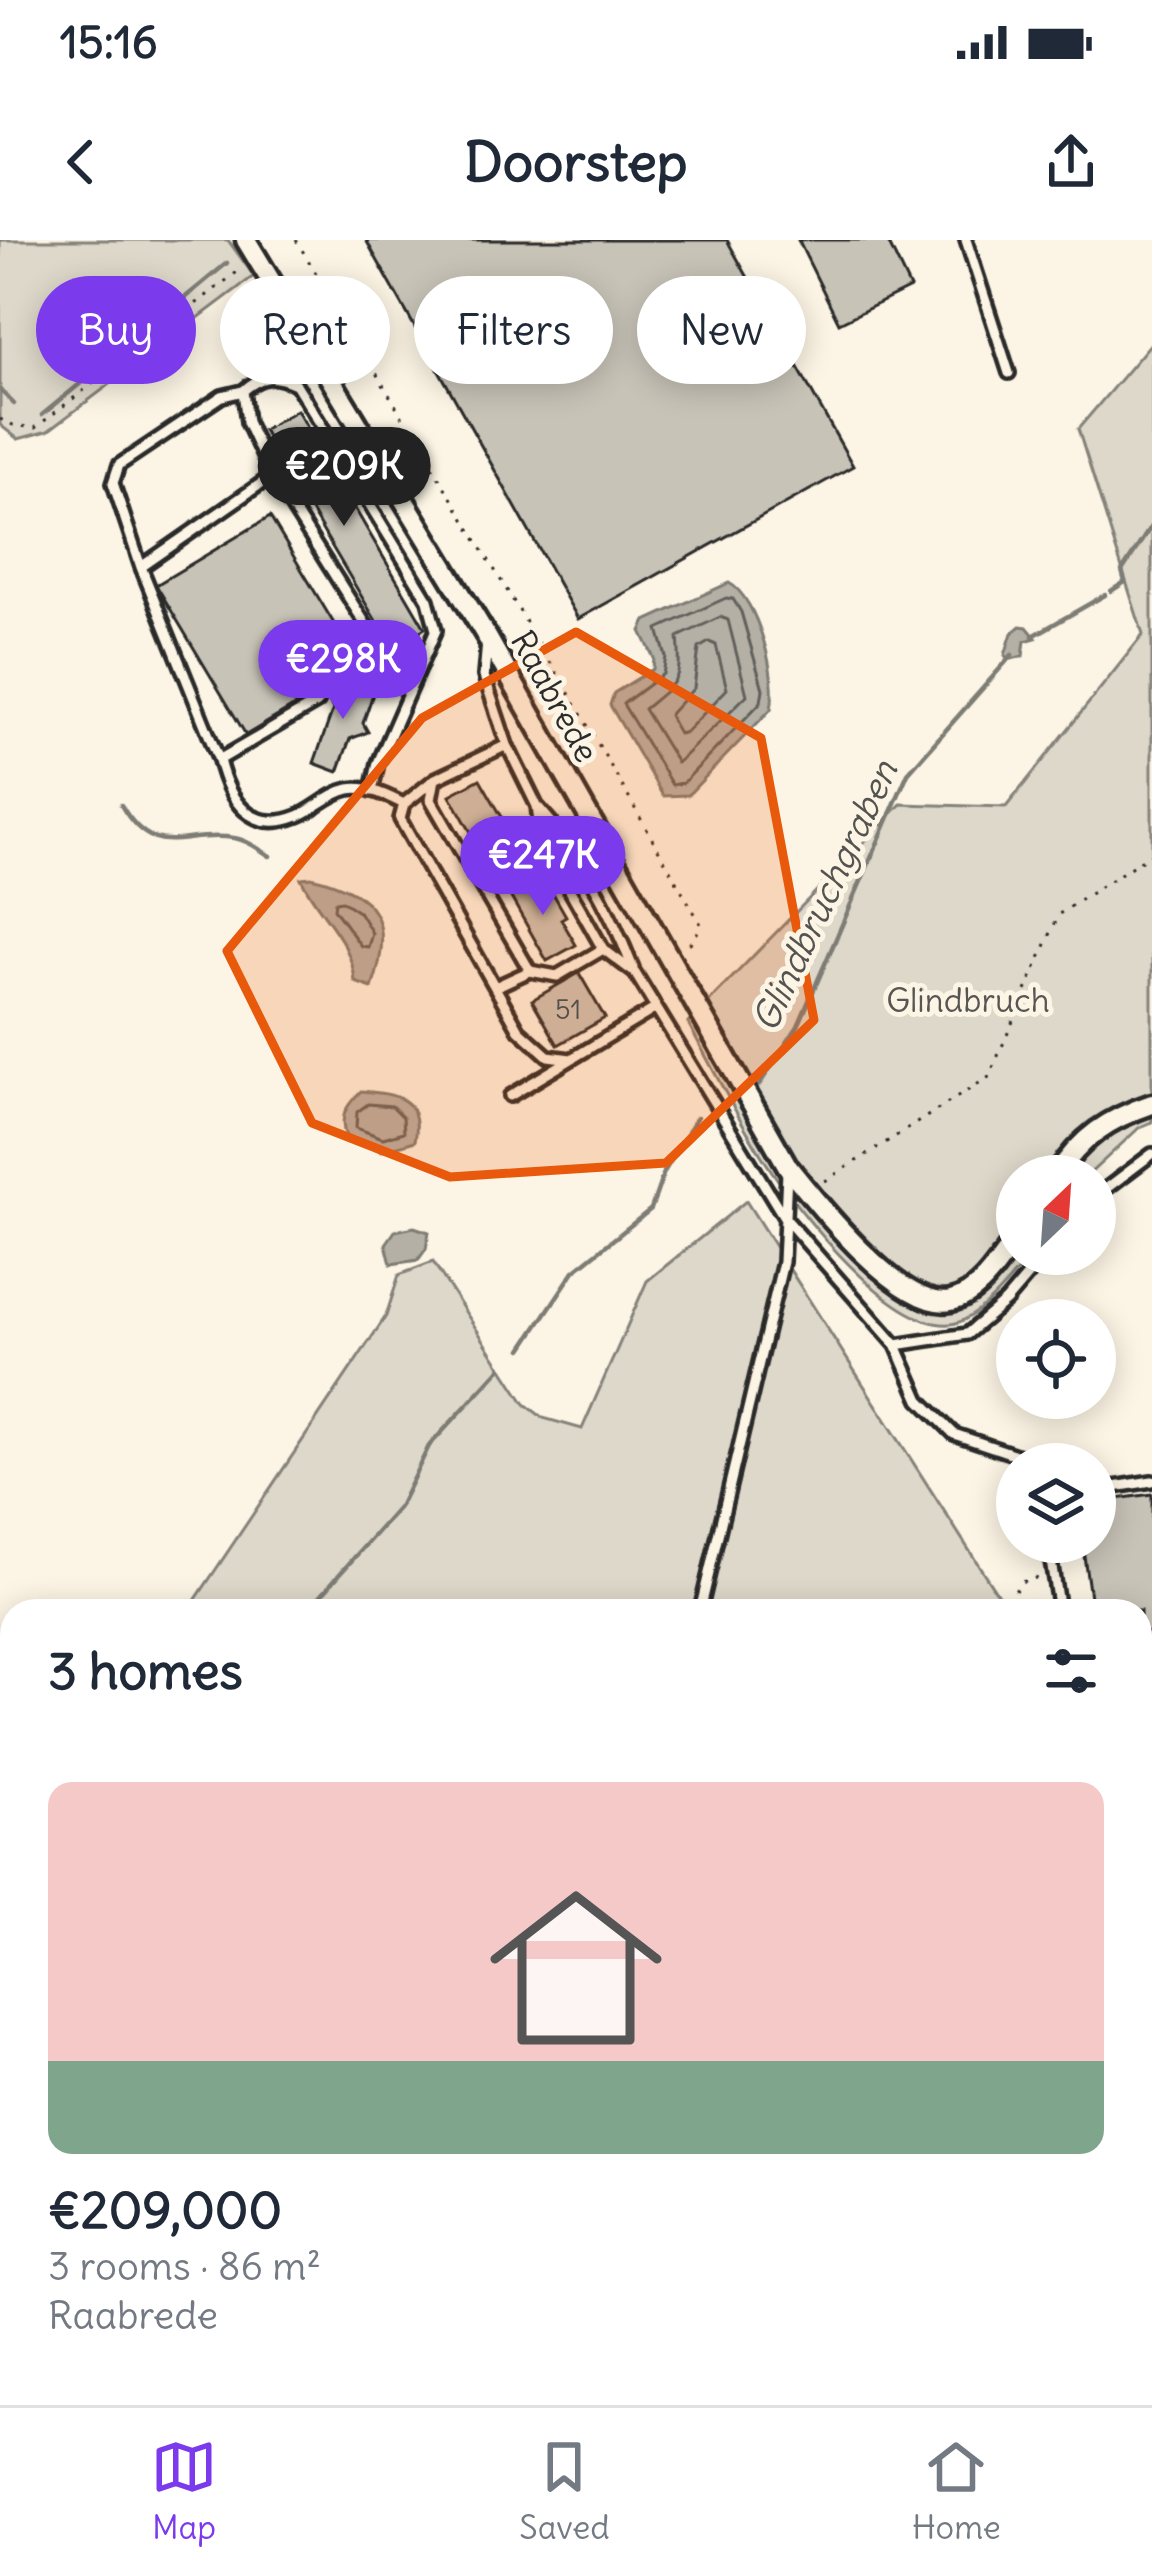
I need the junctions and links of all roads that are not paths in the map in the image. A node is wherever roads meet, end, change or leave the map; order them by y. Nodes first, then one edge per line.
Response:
1 (966, 240) edge
2 (251, 248) edge
3 (1009, 373) dead end
4 (243, 391) junction
5 (272, 476) junction
6 (141, 567) junction
7 (488, 637) junction
8 (407, 690) junction
9 (318, 702) dead end
10 (507, 745) junction
11 (219, 760) junction
12 (435, 779) junction
13 (372, 790) junction
14 (404, 804) junction
15 (537, 806) junction
16 (603, 949) junction
17 (530, 970) junction
18 (635, 974) junction
19 (495, 987) junction
20 (656, 1008) junction
21 (571, 1059) junction
22 (509, 1096) dead end
23 (1152, 1104) edge
24 (1152, 1154) edge
25 (1070, 1155) edge
26 (788, 1167) junction
27 (1116, 1181) edge
28 (784, 1216) junction
29 (996, 1265) edge
30 (1028, 1275) edge
31 (896, 1345) junction
32 (996, 1448) edge
33 (1152, 1481) edge
34 (1116, 1487) edge
35 (1051, 1563) edge
36 (703, 1599) edge
37 (1057, 1599) edge

1 - 3 lane
2 - 7 street, Raabrede
4 - 5 lane
4 - 6 lane
4 - 8 lane
5 - 6 lane
5 - 8 lane
6 - 11 lane
7 - 10 lane
7 - 26 street, Raabrede
8 - 13 lane
9 - 11 lane
10 - 12 lane
10 - 15 lane
11 - 13 lane
12 - 14 lane
12 - 17 lane
13 - 14 lane
14 - 19 lane
15 - 16 lane
15 - 18 lane
16 - 17 lane
16 - 18 lane
17 - 19 lane
18 - 20 lane
19 - 21 lane
20 - 21 lane
20 - 28 lane
21 - 22 lane
23 - 25 street
24 - 27 lane
26 - 28 lane
26 - 29 street, Raabrede
28 - 31 lane
28 - 36 lane
30 - 31 lane
31 - 32 lane
33 - 34 lane
35 - 37 lane

